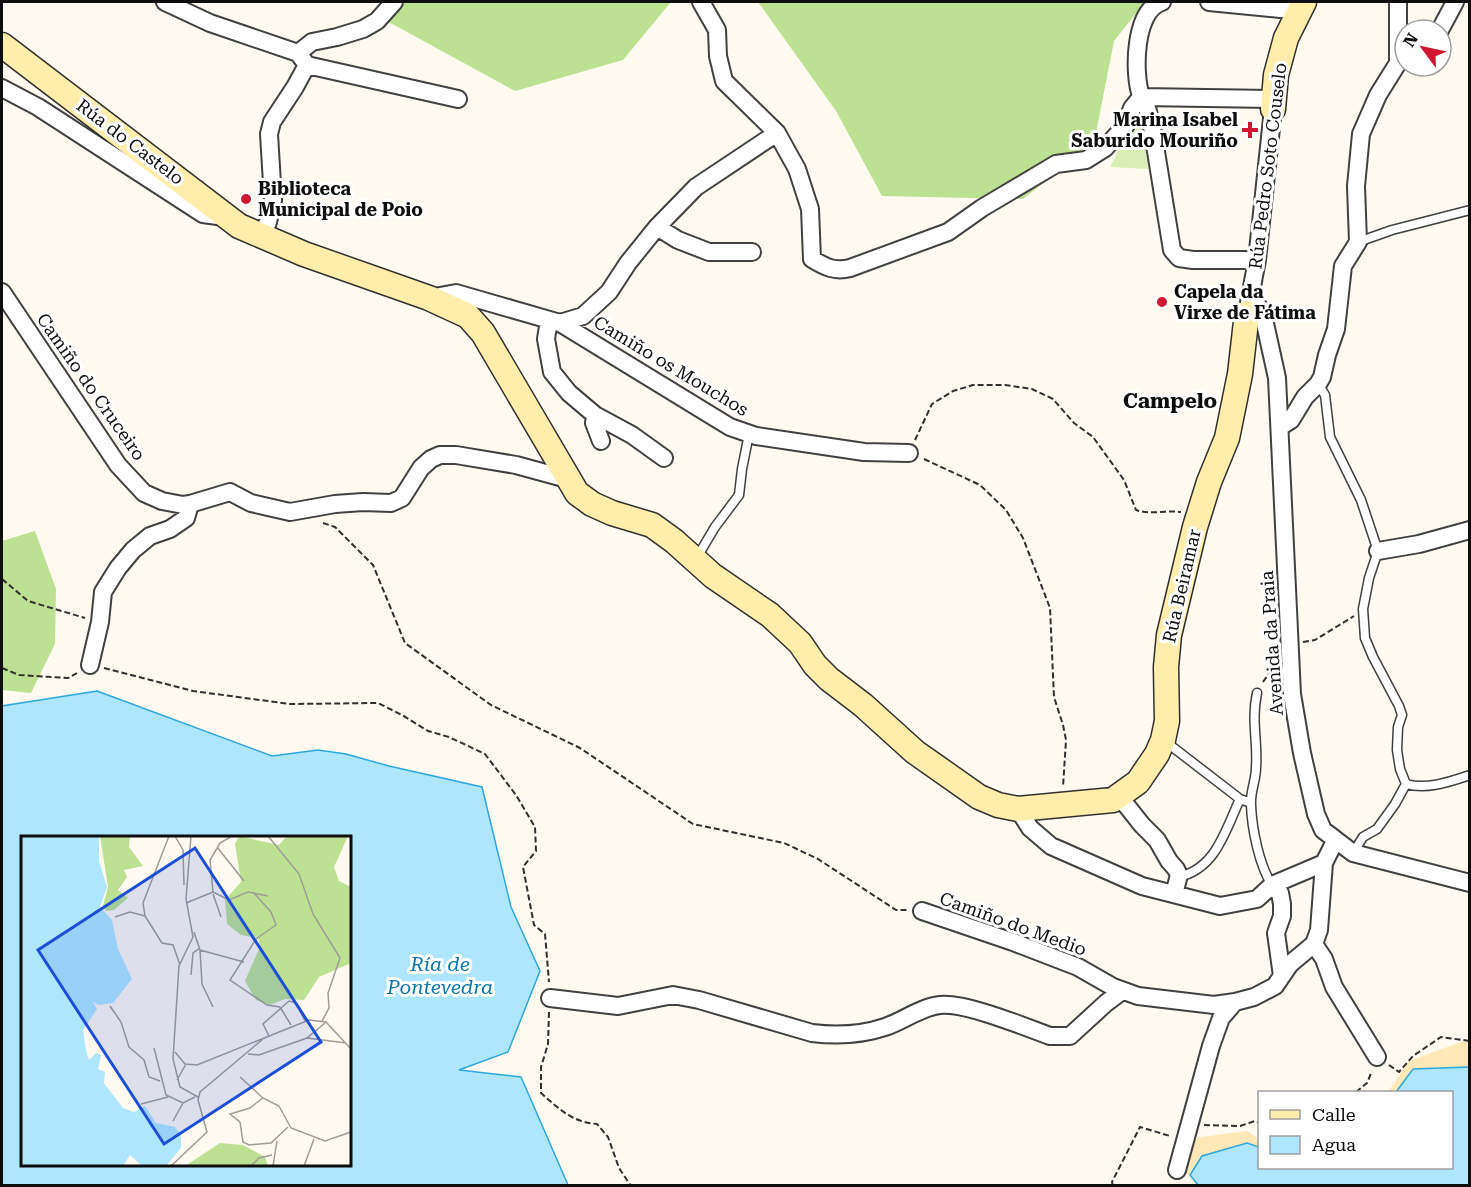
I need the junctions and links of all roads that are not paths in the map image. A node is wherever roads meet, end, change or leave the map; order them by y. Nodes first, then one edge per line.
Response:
1 (165, 2) edge
2 (394, 2) edge
3 (701, 2) edge
4 (1162, 2) edge
5 (1209, 2) edge
6 (1398, 2) edge
7 (1455, 2) edge
8 (1302, 6) edge
9 (1399, 18) edge
10 (1446, 18) edge
11 (2, 45) edge
12 (303, 59) junction
13 (1393, 74) edge
14 (2, 88) edge
15 (1141, 98) junction
16 (458, 99) dead end
17 (1273, 104) junction
18 (777, 133) junction
19 (1470, 210) edge
20 (229, 218) junction
21 (657, 227) junction
22 (261, 237) junction
23 (1358, 242) junction
24 (752, 252) dead end
25 (1257, 260) junction
26 (2, 292) edge
27 (429, 298) junction
28 (1248, 306) junction
29 (554, 322) junction
30 (1318, 384) junction
31 (595, 414) junction
32 (1280, 427) junction
33 (749, 434) junction
34 (601, 441) dead end
35 (909, 453) road end
36 (664, 458) dead end
37 (571, 480) junction
38 (190, 504) junction
39 (1470, 530) edge
40 (1378, 551) junction
41 (695, 561) junction
42 (90, 665) road end
43 (1257, 693) road end
44 (1163, 740) junction
45 (1470, 775) edge
46 (1406, 784) junction
47 (1119, 796) junction
48 (1240, 799) junction
49 (1251, 804) junction
50 (1018, 809) junction
51 (1335, 842) junction
52 (1353, 853) junction
53 (1324, 863) junction
54 (1178, 878) junction
55 (1470, 883) edge
56 (1272, 885) junction
57 (1174, 894) junction
58 (922, 911) road end
59 (1314, 944) junction
60 (1282, 976) junction
61 (1122, 991) junction
62 (550, 998) road end
63 (1235, 1002) junction
64 (1377, 1057) road end
65 (1177, 1170) dead end

1 - 12 street
2 - 12 street
3 - 18 street
4 - 15 street
5 - 8 street
6 - 9 street
7 - 10 street
8 - 17 street, Rúa Pedro Soto Couselo
11 - 20 street, Rúa do Castelo
12 - 16 street
12 - 22 street
13 - 23 street
14 - 20 street
15 - 17 street
15 - 18 street
15 - 25 street
17 - 25 street, Rúa Pedro Soto Couselo
18 - 21 street
19 - 23 lane
20 - 22 street, Rúa do Castelo
21 - 24 street
21 - 29 street
22 - 27 street, Rúa do Castelo
23 - 30 street
25 - 28 street, Rúa Pedro Soto Couselo
26 - 38 street, Camiño do Cruceiro
27 - 29 street, Camiño os Mouchos
27 - 37 street, Rúa do Castelo
28 - 32 street, Avenida da Praia
28 - 44 street, Rúa Beiramar
29 - 31 street
29 - 33 street, Camiño os Mouchos
30 - 32 street
30 - 40 lane
31 - 34 street
31 - 36 street
32 - 51 street, Avenida da Praia
33 - 35 street, Camiño os Mouchos
33 - 41 lane
37 - 38 street
37 - 41 street, Rúa Beiramar
38 - 42 street
39 - 40 street
40 - 46 lane
41 - 50 street, Rúa Beiramar
43 - 49 lane
44 - 47 street, Rúa Beiramar
44 - 48 lane
45 - 46 lane
46 - 52 lane
47 - 50 street, Rúa Beiramar
47 - 54 street
48 - 49 lane
48 - 54 lane
49 - 56 lane
50 - 57 street
51 - 52 street, Avenida da Praia
51 - 53 street
52 - 55 street, Avenida da Praia
53 - 56 street
53 - 59 street
54 - 57 street
56 - 57 street
56 - 60 street
58 - 61 street, Camiño do Medio
59 - 60 street, Camiño do Medio
59 - 64 street
60 - 63 street, Camiño do Medio
61 - 62 street
61 - 63 street, Camiño do Medio
63 - 65 street

